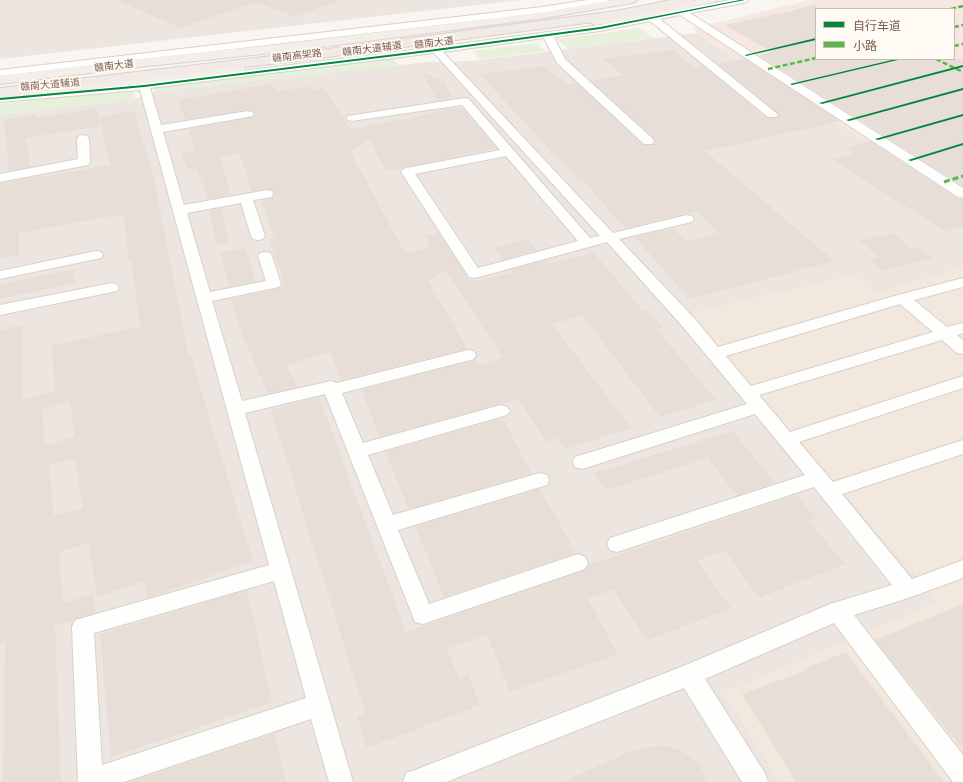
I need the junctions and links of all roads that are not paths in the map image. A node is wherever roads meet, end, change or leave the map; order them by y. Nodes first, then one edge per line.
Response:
1 (604, 0) edge
2 (632, 0) edge
3 (661, 0) edge
4 (688, 0) edge
5 (711, 0) edge
6 (744, 0) edge
7 (679, 10) junction
8 (652, 18) junction
9 (547, 34) junction
10 (436, 50) junction
11 (75, 64) junction
12 (130, 64) junction
13 (0, 73) edge
14 (0, 80) edge
15 (143, 83) junction
16 (0, 85) edge
17 (0, 92) edge
18 (62, 94) joint
19 (0, 96) edge
20 (0, 99) edge
21 (248, 114) dead end
22 (772, 115) dead end
23 (352, 118) dead end
24 (157, 129) junction
25 (83, 139) dead end
26 (648, 141) dead end
27 (508, 152) junction
28 (0, 178) edge
29 (267, 194) dead end
30 (963, 194) edge
31 (246, 198) junction
32 (179, 210) junction
33 (687, 219) dead end
34 (258, 236) dead end
35 (610, 238) junction
36 (587, 243) junction
37 (96, 255) dead end
38 (265, 256) dead end
39 (0, 275) edge
40 (963, 282) edge
41 (112, 288) dead end
42 (204, 298) junction
43 (903, 298) junction
44 (0, 310) edge
45 (963, 328) edge
46 (945, 333) junction
47 (963, 349) edge
48 (714, 354) junction
49 (468, 355) dead end
50 (963, 382) edge
51 (332, 390) junction
52 (747, 393) junction
53 (759, 407) junction
54 (236, 409) junction
55 (501, 411) dead end
56 (786, 440) junction
57 (963, 447) edge
58 (357, 452) junction
59 (582, 462) dead end
60 (540, 480) dead end
61 (824, 485) junction
62 (387, 525) junction
63 (617, 544) dead end
64 (578, 563) dead end
65 (963, 569) edge
66 (281, 570) junction
67 (908, 589) junction
68 (838, 611) junction
69 (689, 675) junction
70 (319, 705) junction
71 (963, 775) edge
72 (341, 782) edge
73 (415, 782) edge
74 (756, 782) edge

1 - 11 street, 赣南大道辅道
2 - 12 main road, 赣南大道
3 - 16 highway, 赣南高架路
4 - 17 highway, 赣南高架路
5 - 7 main road, 赣南大道
6 - 7 street, 赣南大道辅道
7 - 8 street, 赣南大道辅道
7 - 15 main road, 赣南大道
7 - 30 street
8 - 9 street, 赣南大道辅道
8 - 22 street
9 - 10 street, 赣南大道辅道
9 - 26 street
10 - 15 street, 赣南大道辅道
10 - 35 street
11 - 12 main road
11 - 13 street, 赣南大道辅道
12 - 14 main road, 赣南大道
15 - 18 main road
15 - 19 main road, 赣南大道
15 - 24 street
18 - 20 street, 赣南大道辅道
21 - 24 street
23 - 27 street
24 - 32 street
25 - 28 street
27 - 36 street
27 - 36 street
29 - 31 street
31 - 32 street
31 - 34 street
32 - 42 street
33 - 35 street
35 - 36 street
35 - 48 street
37 - 39 street
38 - 42 street
40 - 43 street
41 - 44 street
42 - 54 street
43 - 46 street
43 - 48 street
45 - 46 street
46 - 47 street
46 - 52 street
48 - 52 street
49 - 51 street
50 - 56 street
51 - 54 street
51 - 58 street
52 - 53 street
53 - 56 street
53 - 59 street
54 - 66 street
55 - 58 street
56 - 61 street
57 - 61 street
58 - 62 street
60 - 62 street
61 - 63 street
61 - 67 street
62 - 64 street
65 - 67 street
66 - 70 street
66 - 70 street
67 - 68 street
68 - 69 street
68 - 71 street
69 - 73 street
69 - 74 street
70 - 72 street

